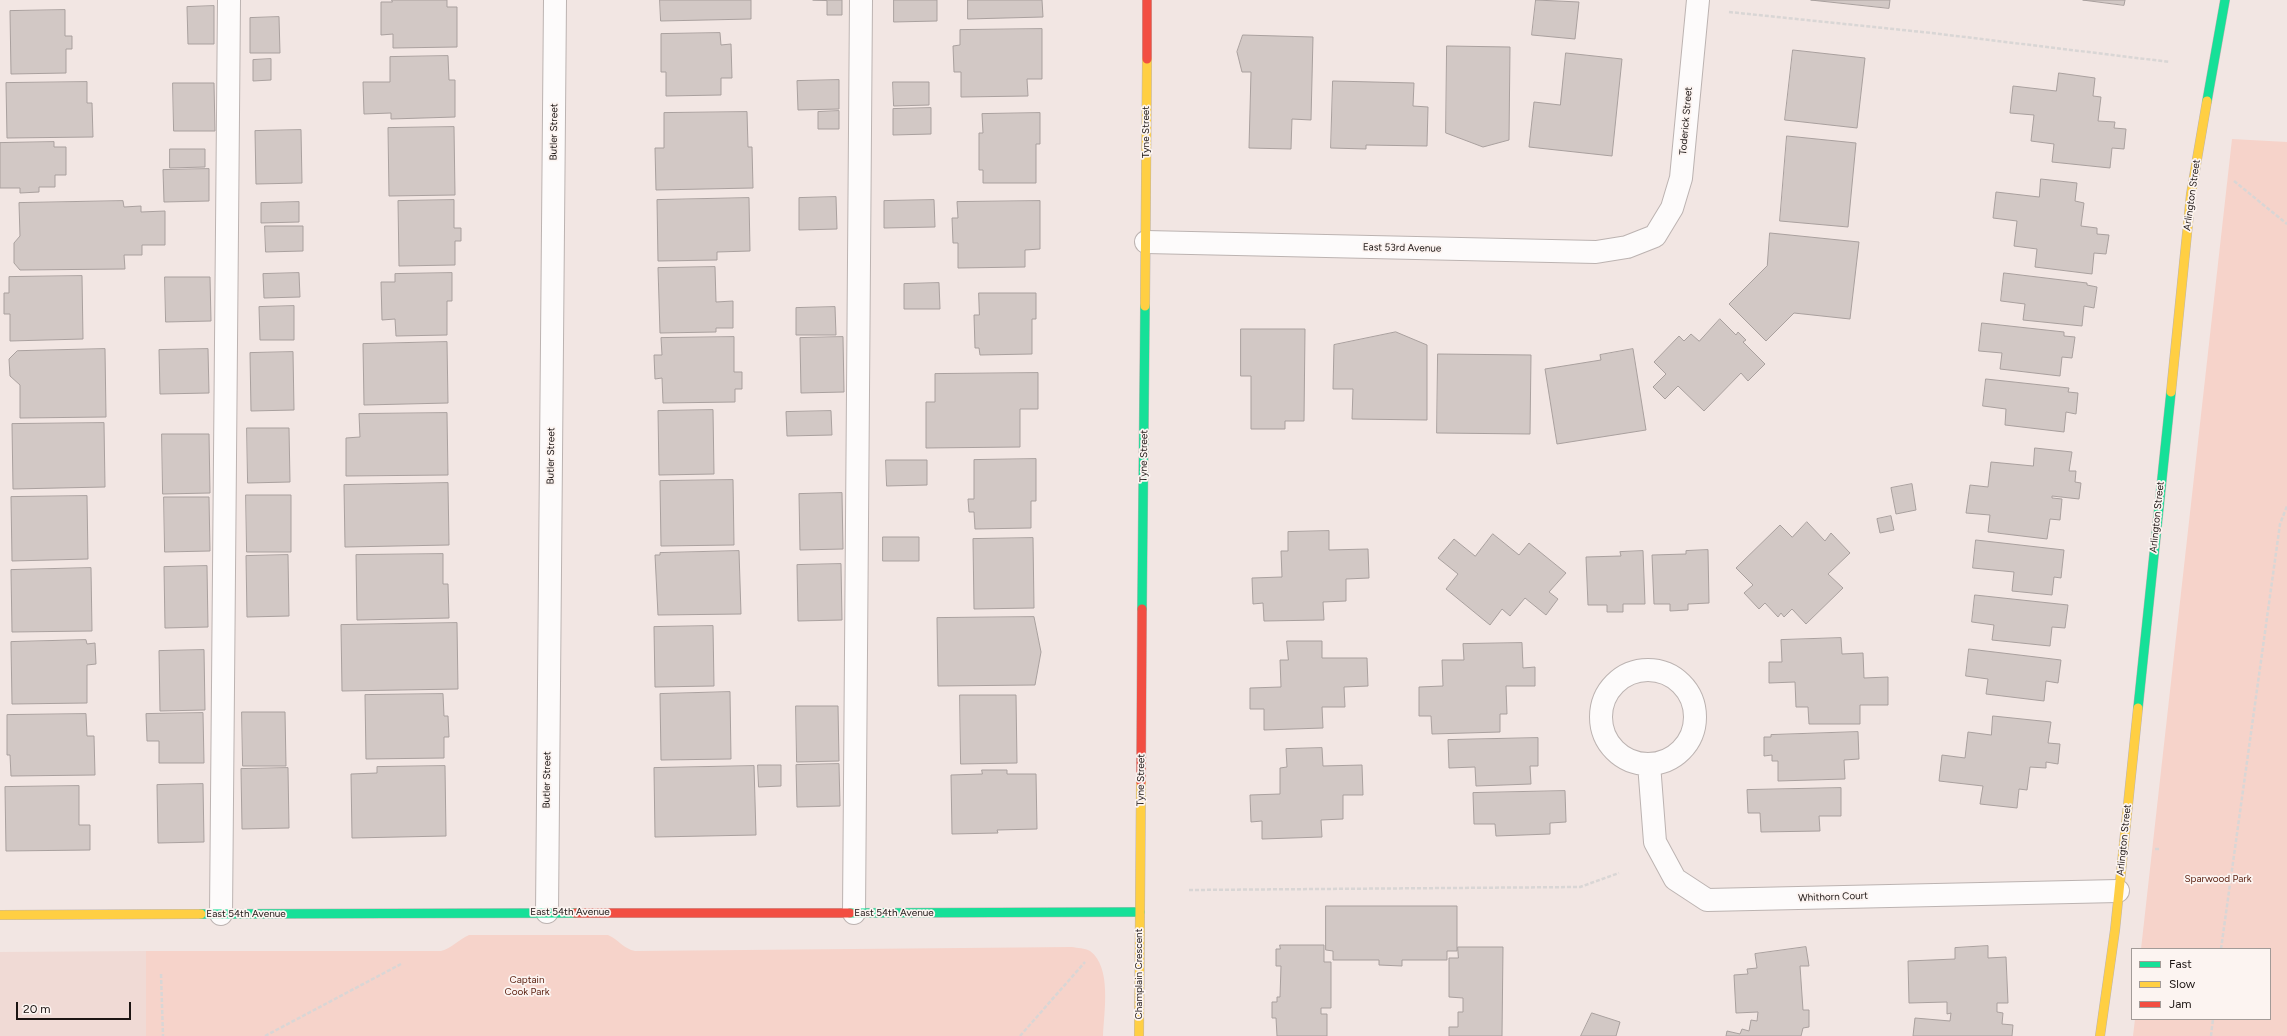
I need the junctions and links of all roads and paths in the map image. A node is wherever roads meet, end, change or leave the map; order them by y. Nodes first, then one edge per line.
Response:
1 (228, 0) edge
2 (555, 0) edge
3 (861, 0) edge
4 (1147, 0) edge
5 (2225, 0) edge
6 (1697, 4) edge
7 (2170, 62) dead end
8 (2234, 181) dead end
9 (2287, 224) edge
10 (1655, 236) joint
11 (1146, 242) junction
12 (2287, 506) edge
13 (1649, 764) junction
14 (1619, 873) dead end
15 (1189, 890) dead end
16 (2118, 891) junction
17 (547, 912) junction
18 (1140, 912) junction
19 (854, 913) junction
20 (221, 914) junction
21 (0, 916) edge
22 (2221, 948) edge
23 (1085, 962) dead end
24 (401, 964) dead end
25 (161, 974) dead end
26 (2212, 1020) edge
27 (162, 1036) edge
28 (265, 1036) edge
29 (1020, 1036) edge
30 (1139, 1036) edge
31 (2100, 1036) edge
32 (2210, 1036) edge

1 - 20 street
2 - 17 street, Butler Street
3 - 19 street
4 - 11 street, Tyne Street
5 - 16 street, Arlington Street
6 - 7 path
6 - 10 street, Toderick Street
8 - 9 path
10 - 11 street, East 53rd Avenue
11 - 18 street, Tyne Street
12 - 22 path
13 - 13 street
13 - 16 street, Whithorn Court
14 - 15 path
16 - 31 street, Arlington Street
17 - 19 street, East 54th Avenue
17 - 20 street, East 54th Avenue
18 - 19 street, East 54th Avenue
18 - 30 street, Champlain Crescent
20 - 21 street, East 54th Avenue
23 - 29 path
24 - 28 path
25 - 27 path
26 - 32 path

